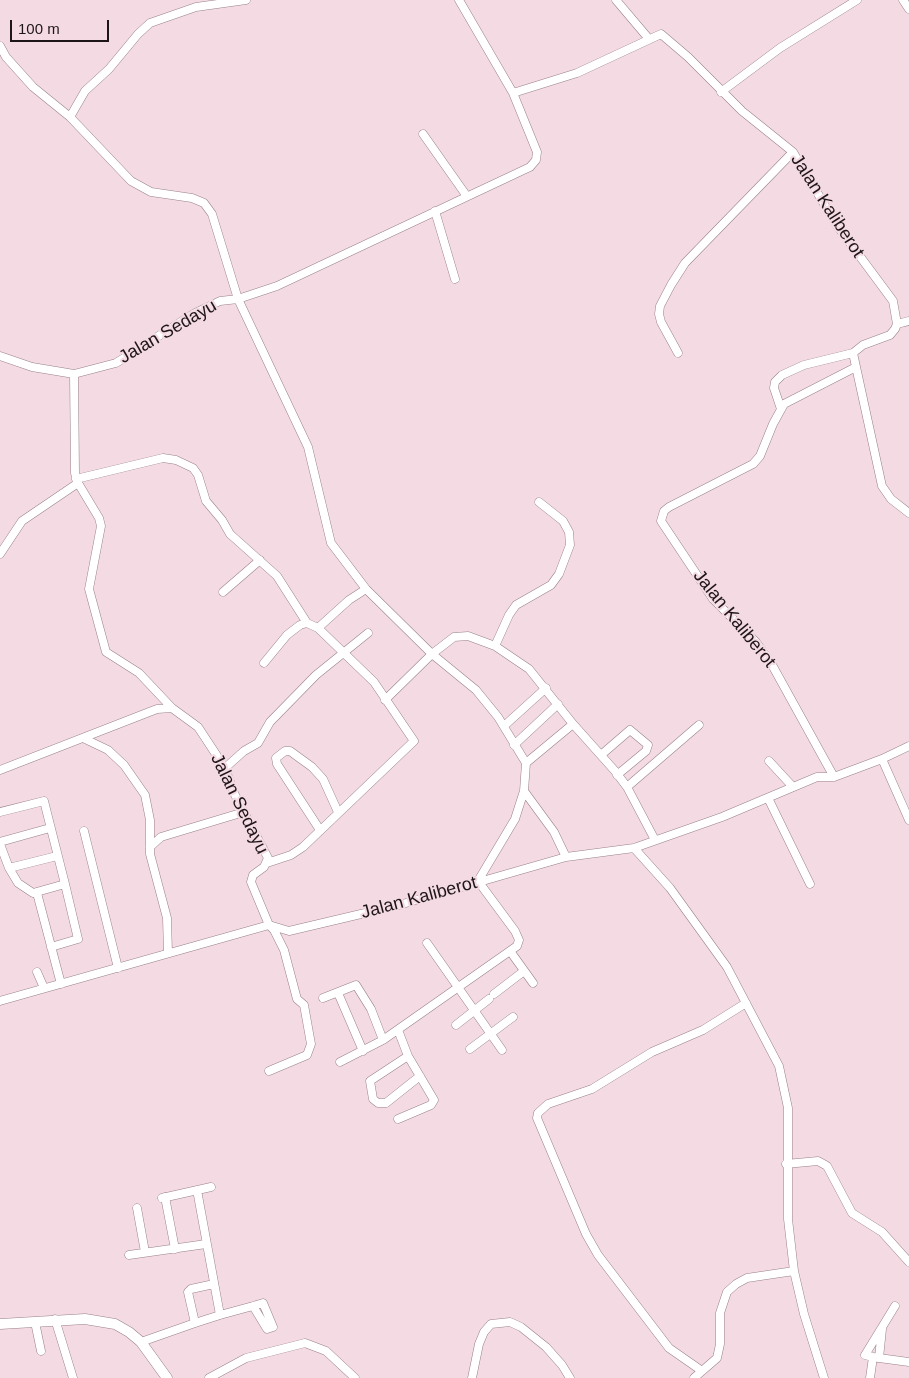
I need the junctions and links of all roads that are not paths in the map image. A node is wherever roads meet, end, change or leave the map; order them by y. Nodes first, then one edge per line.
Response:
1 (246, 0) edge
2 (459, 0) edge
3 (616, 0) edge
4 (857, 0) edge
5 (904, 0) edge
6 (909, 9) edge
7 (649, 40) junction
8 (0, 46) edge
9 (721, 92) junction
10 (513, 93) junction
11 (70, 117) junction
12 (423, 134) dead end
13 (793, 152) junction
14 (466, 195) junction
15 (435, 211) junction
16 (455, 279) dead end
17 (238, 299) junction
18 (909, 321) edge
19 (898, 324) junction
20 (678, 353) dead end
21 (853, 353) junction
22 (0, 356) edge
23 (856, 367) junction
24 (74, 374) junction
25 (782, 409) junction
26 (77, 481) junction
27 (539, 502) dead end
28 (909, 513) edge
29 (0, 538) edge
30 (4, 547) junction
31 (0, 554) edge
32 (260, 560) junction
33 (366, 589) junction
34 (223, 592) dead end
35 (307, 623) junction
36 (318, 628) junction
37 (368, 633) dead end
38 (495, 646) junction
39 (344, 654) junction
40 (432, 654) junction
41 (264, 663) dead end
42 (546, 688) junction
43 (385, 700) junction
44 (558, 704) junction
45 (172, 708) junction
46 (573, 724) junction
47 (699, 725) dead end
48 (504, 726) junction
49 (85, 739) junction
50 (514, 745) junction
51 (909, 746) edge
52 (601, 755) junction
53 (882, 759) junction
54 (769, 761) dead end
55 (526, 763) junction
56 (226, 768) junction
57 (0, 770) edge
58 (617, 775) junction
59 (834, 777) junction
60 (627, 787) junction
61 (793, 787) junction
62 (524, 791) junction
63 (768, 798) junction
64 (0, 812) edge
65 (244, 812) junction
66 (338, 812) junction
67 (909, 820) edge
68 (50, 828) junction
69 (320, 830) junction
70 (84, 831) dead end
71 (655, 840) junction
72 (0, 843) edge
73 (150, 848) junction
74 (634, 848) junction
75 (57, 856) junction
76 (566, 857) junction
77 (267, 863) junction
78 (9, 868) junction
79 (478, 881) junction
80 (65, 884) junction
81 (810, 884) dead end
82 (37, 893) junction
83 (269, 925) junction
84 (427, 943) dead end
85 (51, 946) junction
86 (510, 951) junction
87 (168, 953) junction
88 (118, 968) junction
89 (524, 970) junction
90 (37, 972) dead end
91 (533, 983) dead end
92 (61, 984) junction
93 (458, 986) junction
94 (44, 988) junction
95 (338, 993) junction
96 (323, 998) dead end
97 (0, 1001) edge
98 (746, 1003) junction
99 (474, 1010) junction
100 (513, 1017) dead end
101 (456, 1024) dead end
102 (398, 1030) junction
103 (490, 1034) junction
104 (383, 1040) junction
105 (470, 1049) dead end
106 (502, 1050) dead end
107 (363, 1051) junction
108 (408, 1056) junction
109 (340, 1062) dead end
110 (269, 1071) dead end
111 (420, 1076) junction
112 (398, 1119) dead end
113 (786, 1164) junction
114 (211, 1187) dead end
115 (197, 1190) junction
116 (137, 1208) dead end
117 (206, 1244) junction
118 (175, 1249) junction
119 (145, 1252) junction
120 (129, 1255) dead end
121 (909, 1262) edge
122 (794, 1271) junction
123 (214, 1284) junction
124 (253, 1306) dead end
125 (895, 1306) dead end
126 (220, 1315) junction
127 (55, 1320) junction
128 (35, 1322) junction
129 (194, 1323) junction
130 (0, 1324) edge
131 (882, 1325) junction
132 (142, 1342) junction
133 (41, 1351) dead end
134 (876, 1357) junction
135 (909, 1362) edge
136 (702, 1371) junction
137 (821, 1376) edge
138 (73, 1378) edge
139 (167, 1378) edge
140 (209, 1378) edge
141 (355, 1378) edge
142 (472, 1378) edge
143 (570, 1378) edge
144 (694, 1378) edge
145 (870, 1378) edge

1 - 11 street
2 - 10 street, Jalan Sedayu
3 - 7 street
4 - 9 street
5 - 6 street
7 - 9 street, Jalan Kaliberot
7 - 10 street, Jalan Kaliberot
8 - 11 street
9 - 13 street, Jalan Kaliberot
10 - 14 street, Jalan Sedayu
11 - 17 street
12 - 14 street
13 - 19 street, Jalan Kaliberot
13 - 20 street
14 - 15 street, Jalan Sedayu
15 - 16 street
15 - 17 street, Jalan Sedayu
17 - 24 street, Jalan Sedayu
17 - 33 street
18 - 19 street
19 - 21 street
21 - 23 street
21 - 25 street
22 - 24 street
23 - 25 street
23 - 28 street
24 - 26 street, Jalan Sedayu
25 - 59 street, Jalan Kaliberot
26 - 30 street
26 - 32 street
26 - 45 street, Jalan Sedayu
27 - 38 street
29 - 30 street
30 - 31 street
32 - 34 street
32 - 35 street
33 - 36 street
33 - 40 street
35 - 36 street
35 - 41 street
36 - 39 street
37 - 39 street
38 - 40 street
38 - 42 street
39 - 43 street
39 - 56 street
40 - 43 street
40 - 48 street
42 - 44 street
42 - 48 street
43 - 66 street
44 - 46 street
44 - 50 street
45 - 49 street
45 - 56 street, Jalan Sedayu
46 - 52 street
46 - 55 street
47 - 60 street
48 - 50 street
49 - 57 street
49 - 73 street
50 - 55 street
51 - 53 street, Jalan Kaliberot
52 - 58 street
52 - 58 street
53 - 59 street, Jalan Kaliberot
53 - 67 street
54 - 61 street
55 - 62 street
56 - 65 street, Jalan Sedayu
58 - 60 street
59 - 61 street, Jalan Kaliberot
60 - 71 street
61 - 63 street, Jalan Kaliberot
62 - 76 street
62 - 79 street
63 - 71 street, Jalan Kaliberot
63 - 81 street
64 - 68 street
65 - 73 street
65 - 77 street, Jalan Sedayu
66 - 69 street
66 - 69 street
68 - 72 street
68 - 75 street
69 - 77 street
70 - 88 street
71 - 74 street, Jalan Kaliberot
72 - 78 street
73 - 87 street
74 - 76 street, Jalan Kaliberot
74 - 98 street
75 - 78 street
75 - 80 street
76 - 79 street, Jalan Kaliberot
77 - 83 street, Jalan Sedayu
78 - 82 street
79 - 83 street, Jalan Kaliberot
79 - 86 street
80 - 82 street
80 - 85 street
82 - 85 street
83 - 87 street, Jalan Kaliberot
83 - 110 street
84 - 93 street
85 - 92 street
86 - 89 street
86 - 93 street
87 - 88 street, Jalan Kaliberot
88 - 92 street, Jalan Kaliberot
89 - 91 street
89 - 99 street
90 - 94 street
92 - 94 street, Jalan Kaliberot
93 - 99 street
93 - 102 street
94 - 97 street, Jalan Kaliberot
95 - 96 street
95 - 104 street
95 - 107 street
98 - 113 street
98 - 136 street
99 - 101 street
99 - 103 street
100 - 103 street
102 - 104 street
102 - 108 street
103 - 105 street
103 - 106 street
104 - 107 street
107 - 109 street
108 - 111 street
108 - 111 street
111 - 112 street
113 - 121 street
113 - 122 street
114 - 115 street
115 - 117 street
115 - 118 street
116 - 119 street
117 - 118 street
117 - 123 street
118 - 119 street
119 - 120 street
122 - 136 street
122 - 137 street
123 - 126 street
123 - 129 street
124 - 126 street
125 - 131 street
126 - 129 street
127 - 128 main road
127 - 132 main road
127 - 138 street
128 - 130 main road
128 - 133 street
129 - 132 street
131 - 134 street
131 - 134 street
132 - 139 main road
134 - 135 street
134 - 145 street
136 - 144 street
140 - 141 street
142 - 143 street

